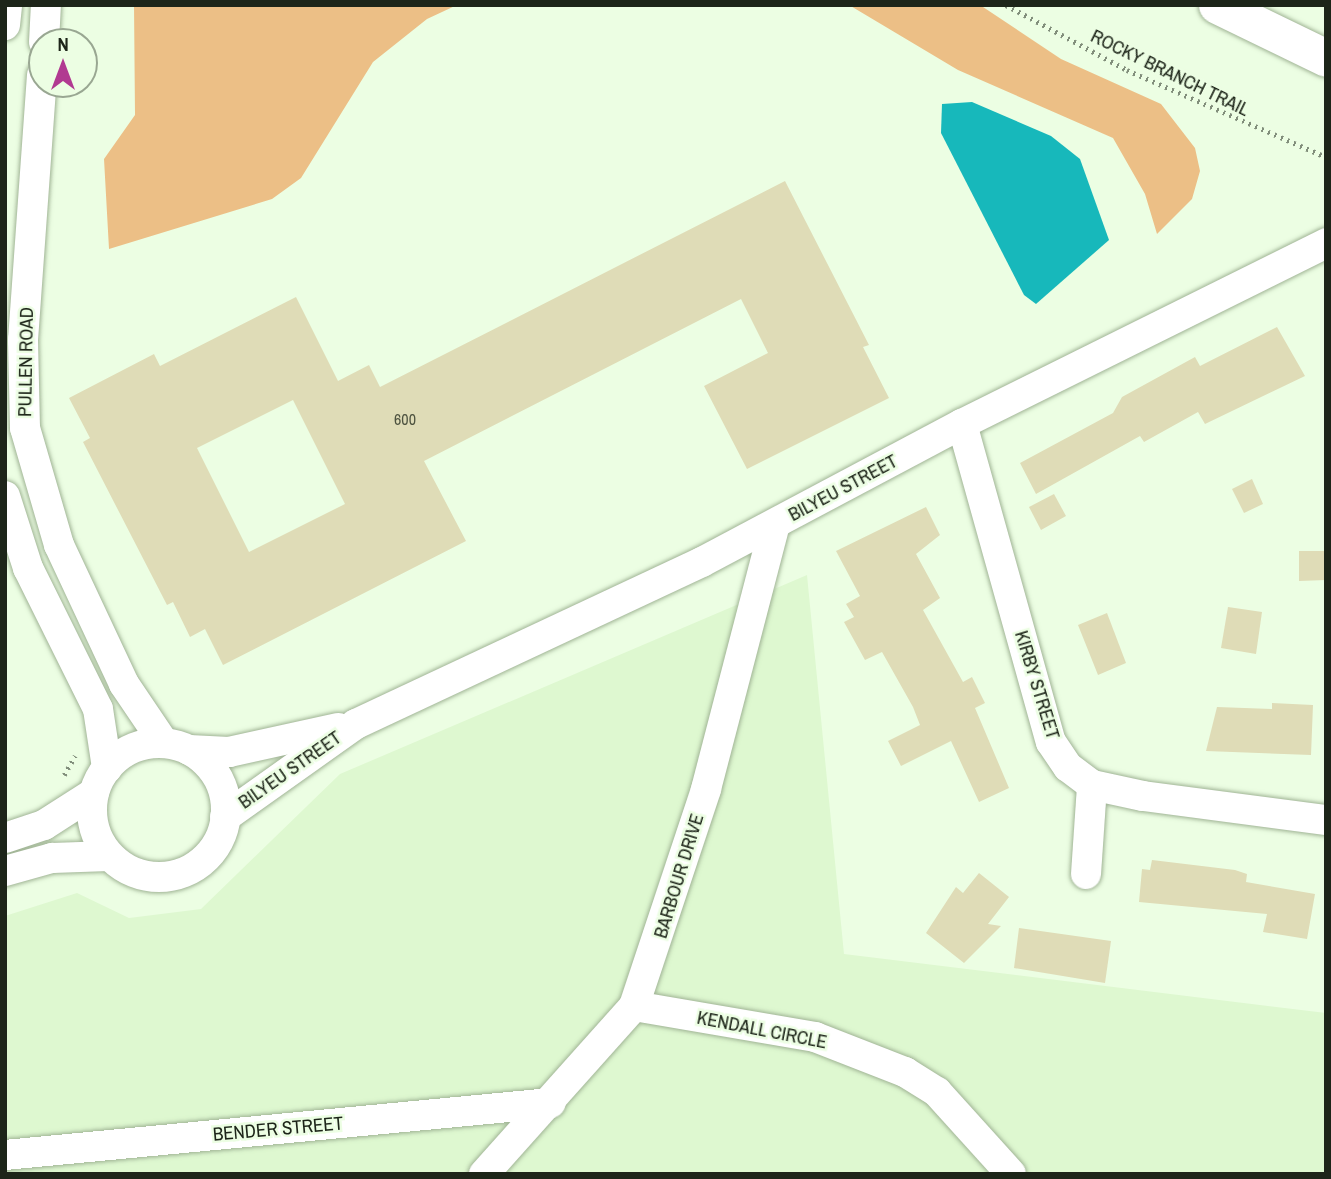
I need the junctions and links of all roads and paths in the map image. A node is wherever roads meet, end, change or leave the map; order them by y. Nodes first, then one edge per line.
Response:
1 (7, 5) edge
2 (46, 5) edge
3 (1006, 5) edge
4 (1217, 5) edge
5 (5, 25) edge
6 (45, 28) edge
7 (1276, 32) junction
8 (1326, 41) edge
9 (1326, 58) edge
10 (40, 98) edge
11 (1326, 157) edge
12 (1326, 243) edge
13 (962, 424) junction
14 (5, 496) edge
15 (775, 525) junction
16 (356, 724) junction
17 (176, 747) junction
18 (78, 750) dead end
19 (100, 780) junction
20 (58, 783) dead end
21 (1092, 785) junction
22 (225, 817) junction
23 (1326, 820) edge
24 (5, 838) edge
25 (109, 856) junction
26 (5, 872) edge
27 (1086, 874) dead end
28 (634, 1006) junction
29 (551, 1103) junction
30 (5, 1154) edge
31 (484, 1174) edge
32 (1011, 1174) edge

1 - 5 street
2 - 6 street
3 - 11 path, ROCKY BRANCH TRAIL
4 - 7 main road
7 - 8 main road
7 - 9 main road
10 - 17 street, PULLEN ROAD
12 - 13 street, BILYEU STREET
13 - 15 street, BILYEU STREET
13 - 21 street, KIRBY STREET
14 - 19 street
15 - 16 street, BILYEU STREET
15 - 28 street, BARBOUR DRIVE
16 - 17 street, BILYEU STREET
16 - 22 street, BILYEU STREET
17 - 19 street
17 - 22 street
18 - 20 path
19 - 24 street
19 - 25 street
21 - 23 street
21 - 27 street
22 - 25 street
25 - 26 street
28 - 29 street, BARBOUR DRIVE
28 - 32 street, KENDALL CIRCLE
29 - 30 street, BENDER STREET
29 - 31 street, BARBOUR DRIVE

